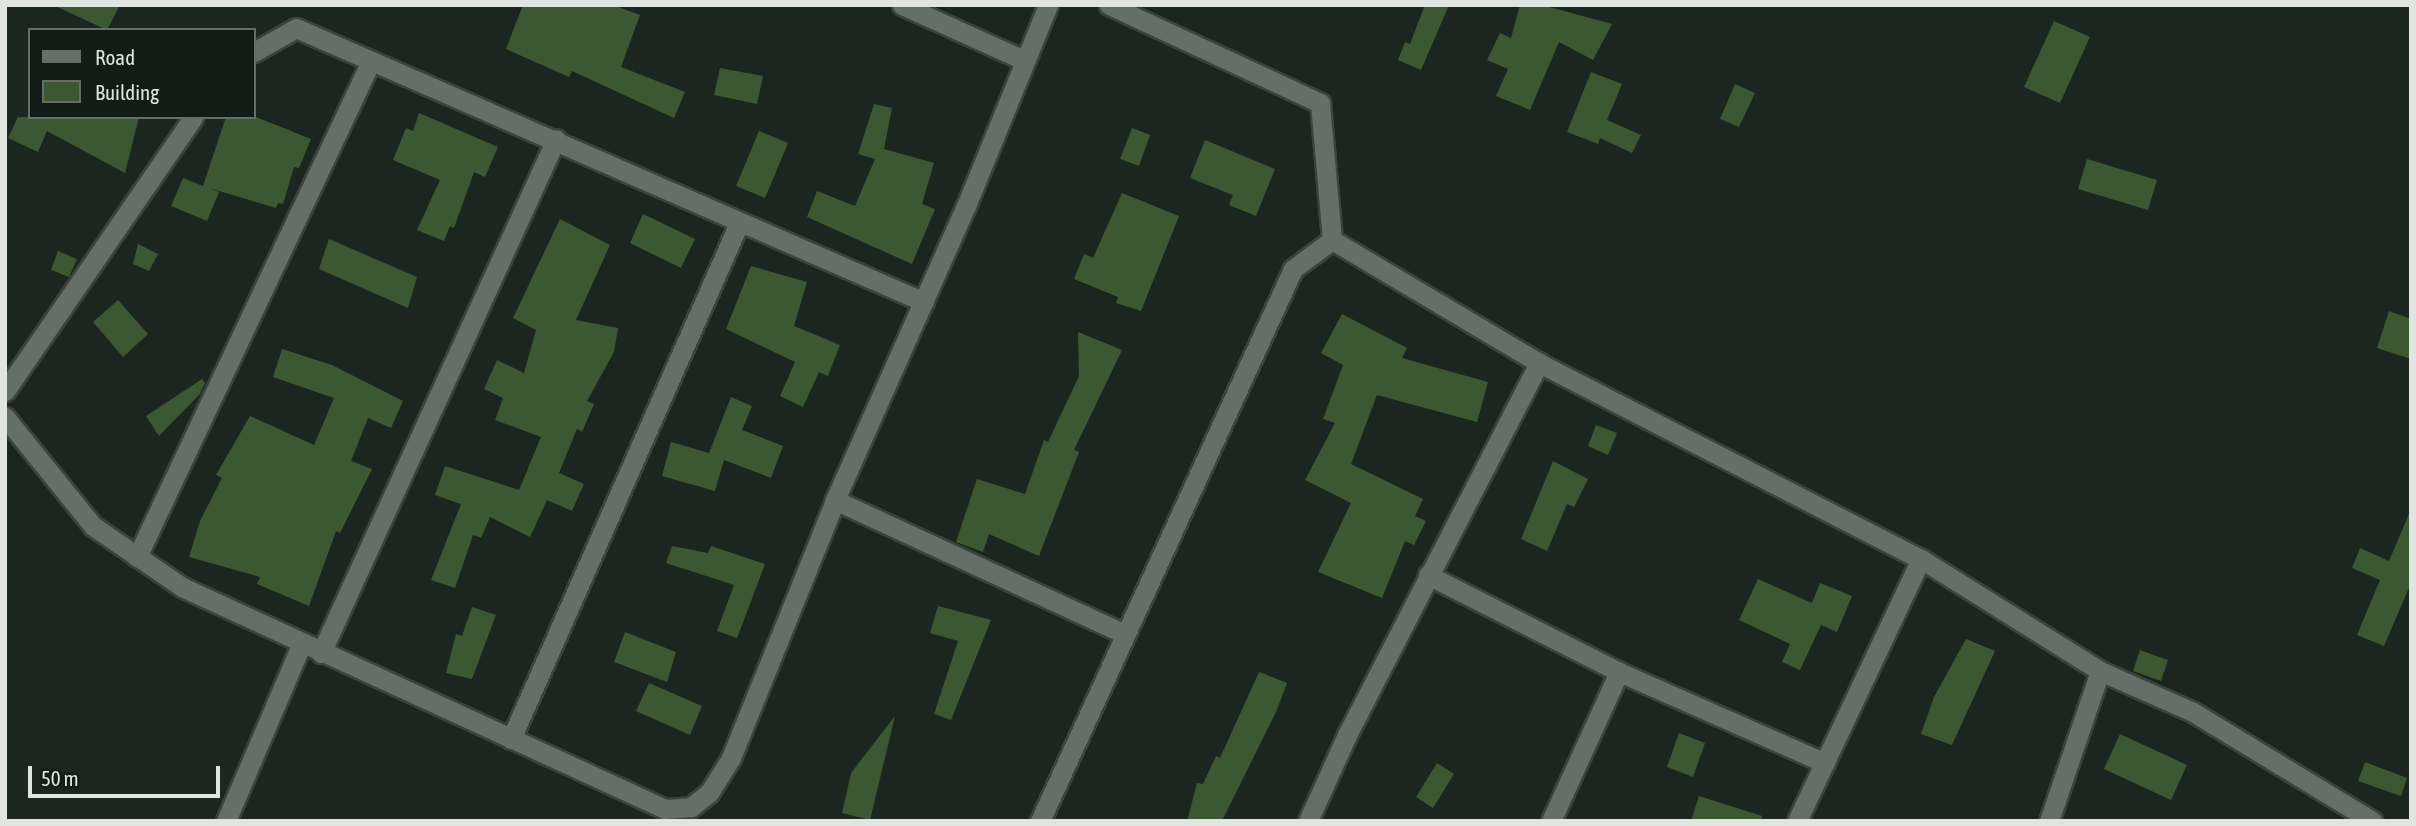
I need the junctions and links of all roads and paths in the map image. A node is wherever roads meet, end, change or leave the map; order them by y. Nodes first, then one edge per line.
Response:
1 (902, 5) edge
2 (1048, 5) edge
3 (1109, 5) edge
4 (256, 51) edge
5 (1024, 60) junction
6 (371, 61) junction
7 (192, 119) edge
8 (556, 139) junction
9 (739, 223) junction
10 (1332, 240) junction
11 (924, 302) junction
12 (1539, 363) junction
13 (5, 391) edge
14 (5, 417) edge
15 (835, 500) junction
16 (136, 557) junction
17 (1922, 559) junction
18 (1428, 575) junction
19 (1125, 634) junction
20 (301, 645) junction
21 (321, 653) junction
22 (2100, 671) junction
23 (1619, 672) junction
24 (511, 739) junction
25 (1825, 763) junction
26 (226, 821) edge
27 (1040, 821) edge
28 (1308, 821) edge
29 (1551, 821) edge
30 (1797, 821) edge
31 (2049, 821) edge
32 (2372, 821) edge

1 - 5 street
2 - 5 street
3 - 10 street
4 - 6 street
5 - 11 street
6 - 8 street
6 - 16 street
7 - 13 street
8 - 9 street
8 - 21 street
9 - 11 street
9 - 24 street
10 - 12 street
10 - 19 street
11 - 15 street
12 - 17 street
12 - 18 street
14 - 16 street
15 - 19 street
15 - 24 street
16 - 20 street
17 - 22 street
17 - 25 street
18 - 23 street
18 - 28 street
19 - 27 street
20 - 21 street
20 - 26 street
21 - 24 street
22 - 31 street
22 - 32 street
23 - 25 street
23 - 29 street
25 - 30 street

